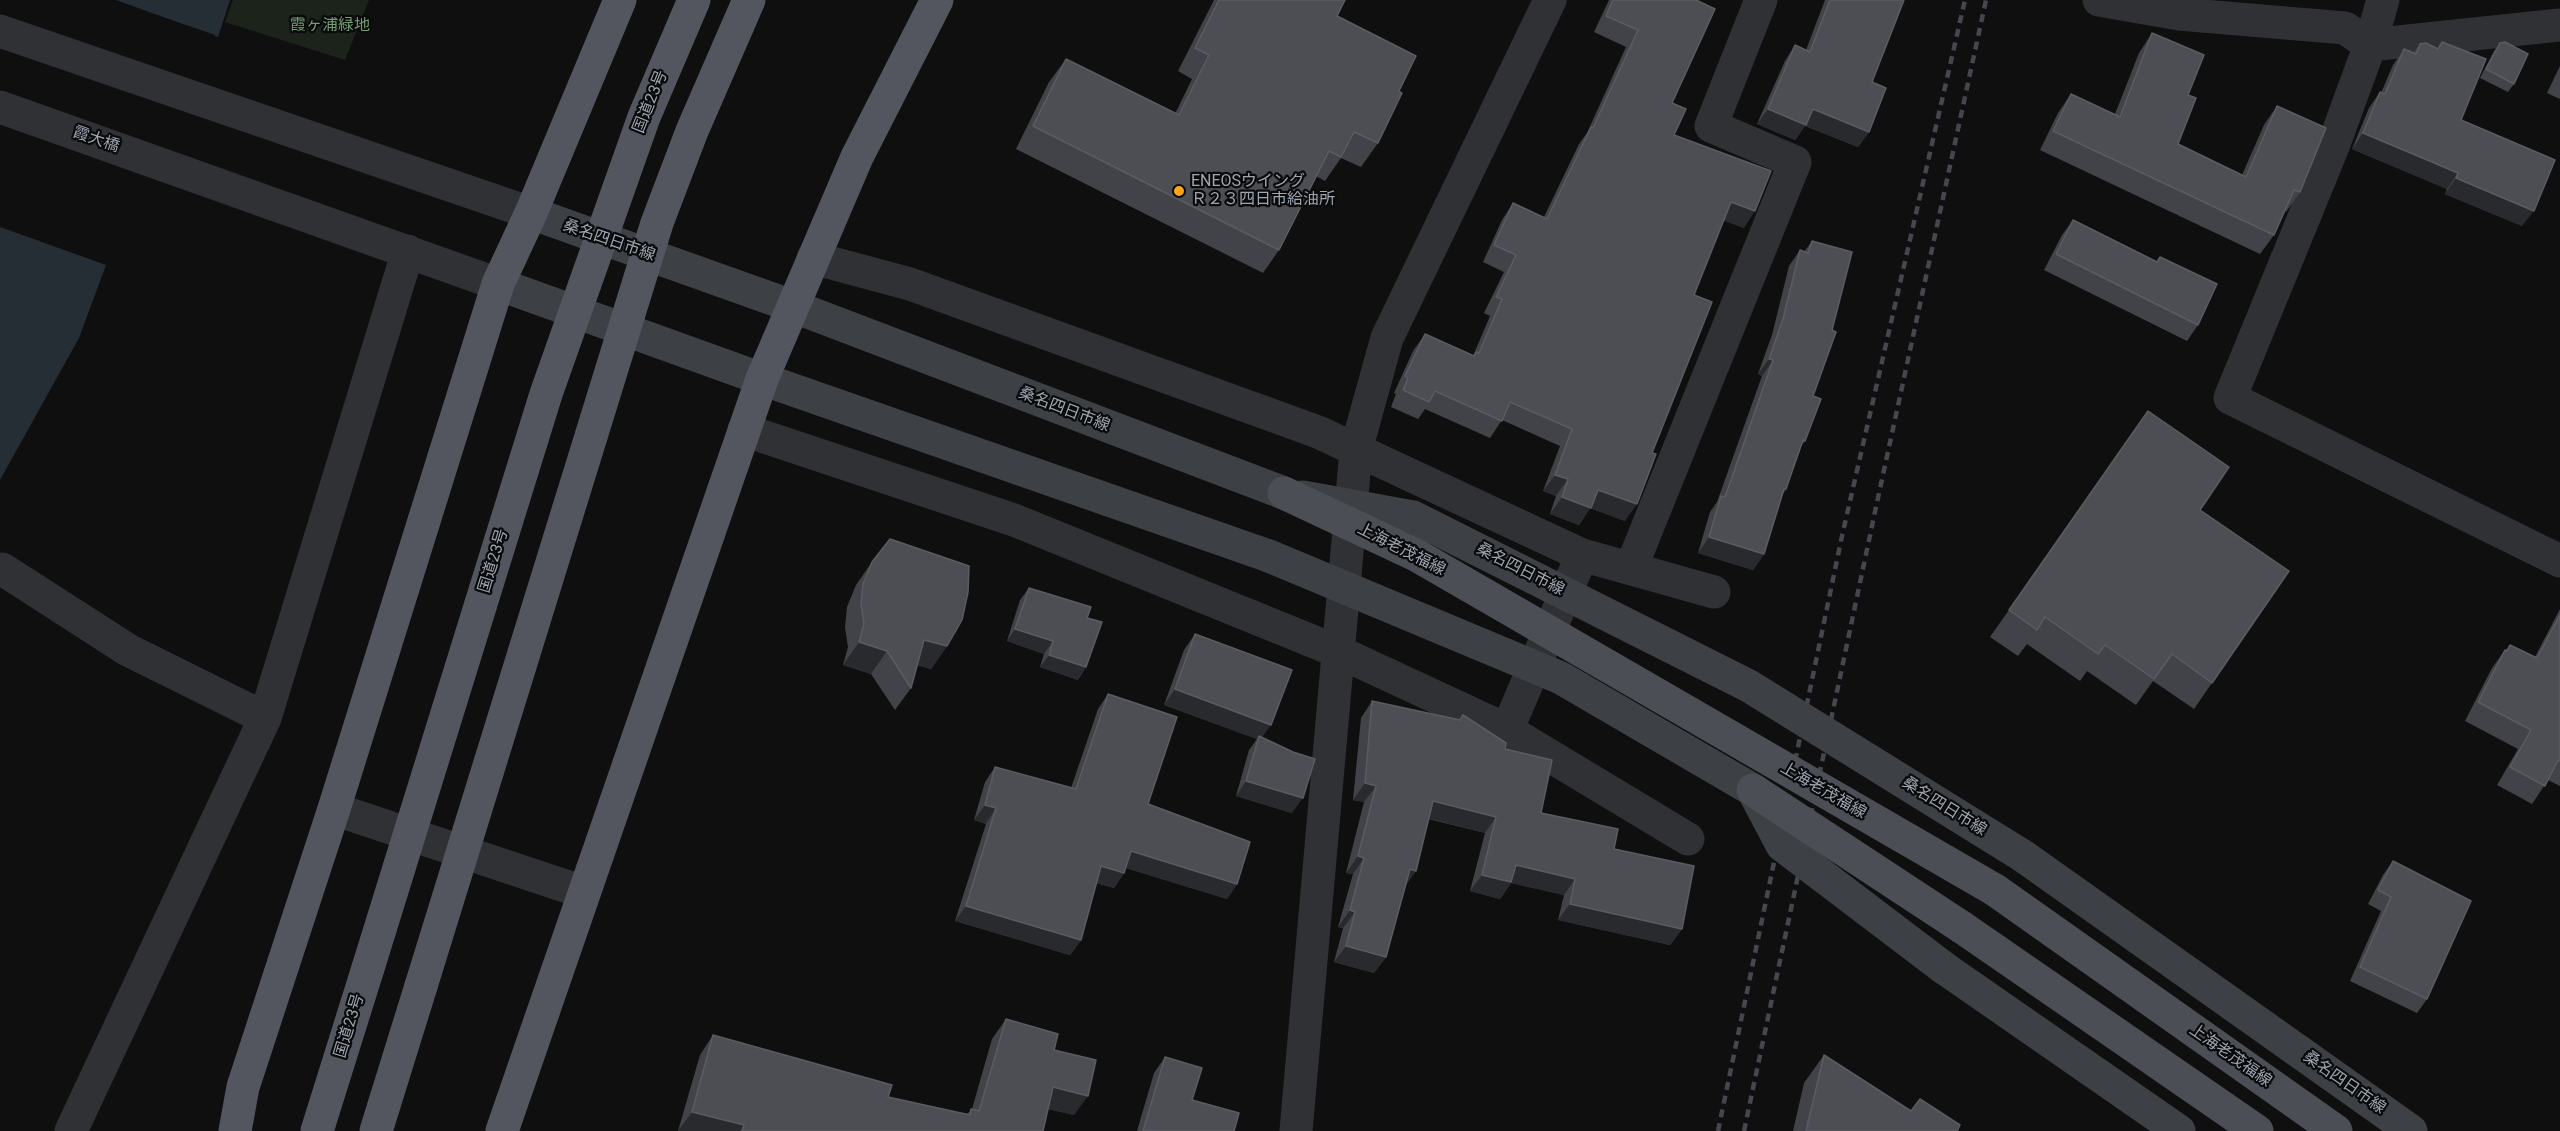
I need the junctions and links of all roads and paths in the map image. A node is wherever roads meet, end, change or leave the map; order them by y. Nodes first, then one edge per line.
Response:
1 (620, 0) edge
2 (694, 0) edge
3 (749, 0) edge
4 (937, 0) edge
5 (1550, 0) edge
6 (1761, 0) edge
7 (2099, 0) edge
8 (2375, 25) edge
9 (2560, 25) edge
10 (0, 32) edge
11 (0, 107) edge
12 (531, 213) junction
13 (408, 251) junction
14 (813, 258) junction
15 (498, 284) junction
16 (792, 306) junction
17 (762, 379) junction
18 (744, 430) junction
19 (1356, 450) junction
20 (1284, 493) junction
21 (1582, 555) junction
22 (2560, 561) edge
23 (1631, 568) junction
24 (2, 569) dead end
25 (1714, 592) dead end
26 (1339, 652) junction
27 (265, 718) junction
28 (1507, 730) junction
29 (1753, 790) junction
30 (333, 809) junction
31 (1688, 839) dead end
32 (583, 891) junction
33 (71, 1131) edge
34 (234, 1131) edge
35 (317, 1131) edge
36 (376, 1131) edge
37 (502, 1131) edge
38 (1296, 1131) edge
39 (2179, 1131) edge
40 (2257, 1131) edge
41 (2336, 1131) edge
42 (2411, 1131) edge

1 - 12 highway
2 - 35 highway, 国道23号, bridge
3 - 36 highway, bridge
4 - 14 highway
5 - 19 street
6 - 23 street
7 - 8 street
8 - 9 street
8 - 22 street
10 - 12 street
11 - 13 street, 霞大橋
12 - 15 highway
12 - 16 main road, 桑名四日市線
13 - 15 street, 霞大橋
13 - 27 street
14 - 16 highway
14 - 19 street
15 - 17 main road
15 - 30 highway
16 - 17 highway
16 - 20 main road, 桑名四日市線
17 - 18 highway
17 - 29 main road, bridge
18 - 26 street
18 - 32 highway
19 - 21 street
19 - 26 street
20 - 41 main road, 上海老茂福線, bridge
20 - 42 main road, 桑名四日市線, bridge
21 - 23 street
21 - 28 street
23 - 25 street
24 - 27 street
26 - 28 street
26 - 38 street
27 - 33 street
28 - 31 street
29 - 39 main road, bridge
29 - 40 main road, bridge
30 - 32 street
30 - 34 highway
32 - 37 highway

